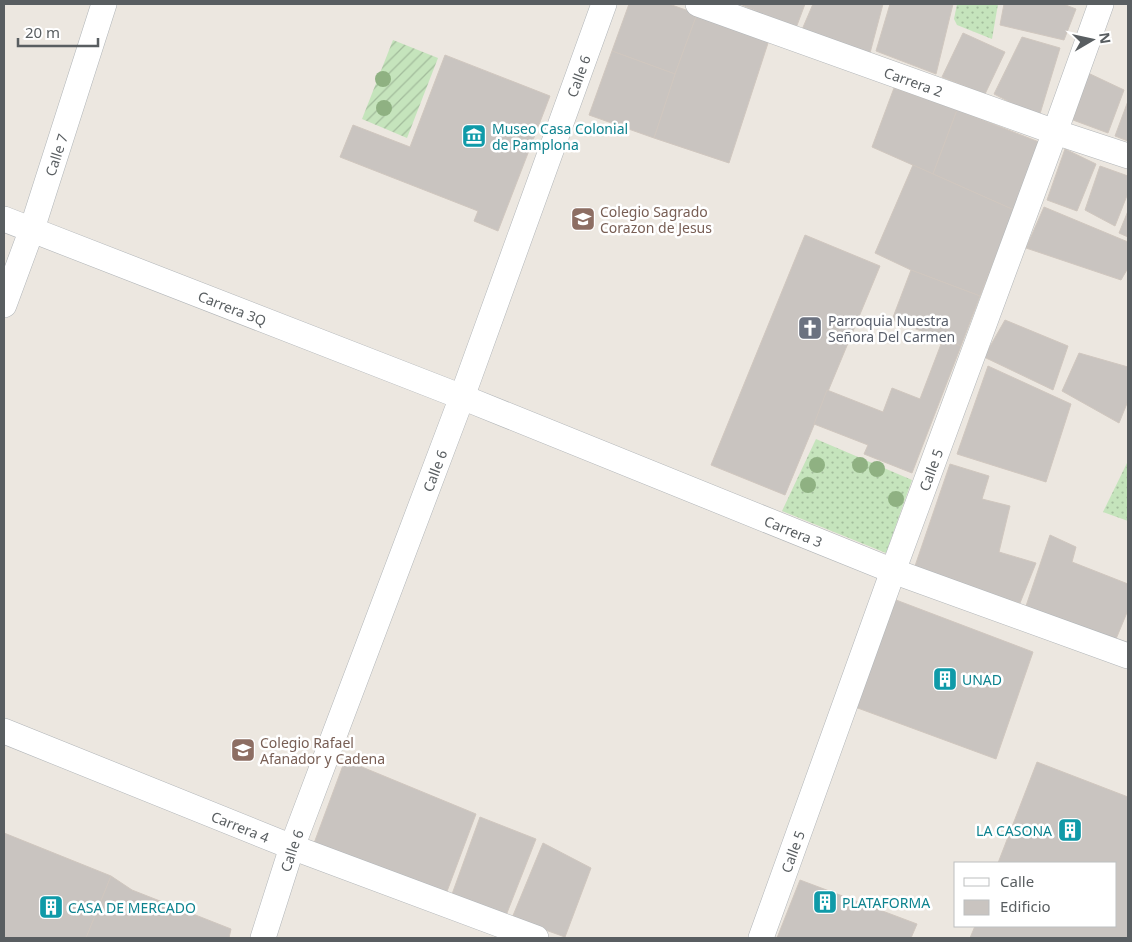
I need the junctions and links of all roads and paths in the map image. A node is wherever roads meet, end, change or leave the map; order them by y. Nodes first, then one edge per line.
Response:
1 (104, 4) edge
2 (604, 4) edge
3 (698, 4) edge
4 (1101, 4) edge
5 (1055, 132) junction
6 (1128, 156) edge
7 (4, 219) edge
8 (32, 229) junction
9 (4, 305) edge
10 (462, 397) junction
11 (893, 571) junction
12 (1128, 656) edge
13 (4, 731) edge
14 (292, 847) junction
15 (262, 938) edge
16 (536, 938) edge
17 (761, 938) edge

1 - 8 street, Calle 7
2 - 10 street, Calle 6
3 - 5 street, Carrera 2
4 - 5 street, Calle 5
5 - 6 street, Carrera 2
5 - 11 street, Calle 5
7 - 8 street, Carrera 3Q
8 - 9 street, Calle 7
8 - 10 street, Carrera 3Q
10 - 11 street, Carrera 3
10 - 14 street, Calle 6
11 - 12 street, Carrera 3
11 - 17 street, Calle 5
13 - 14 street, Carrera 4
14 - 15 street, Calle 6
14 - 16 street, Carrera 4

